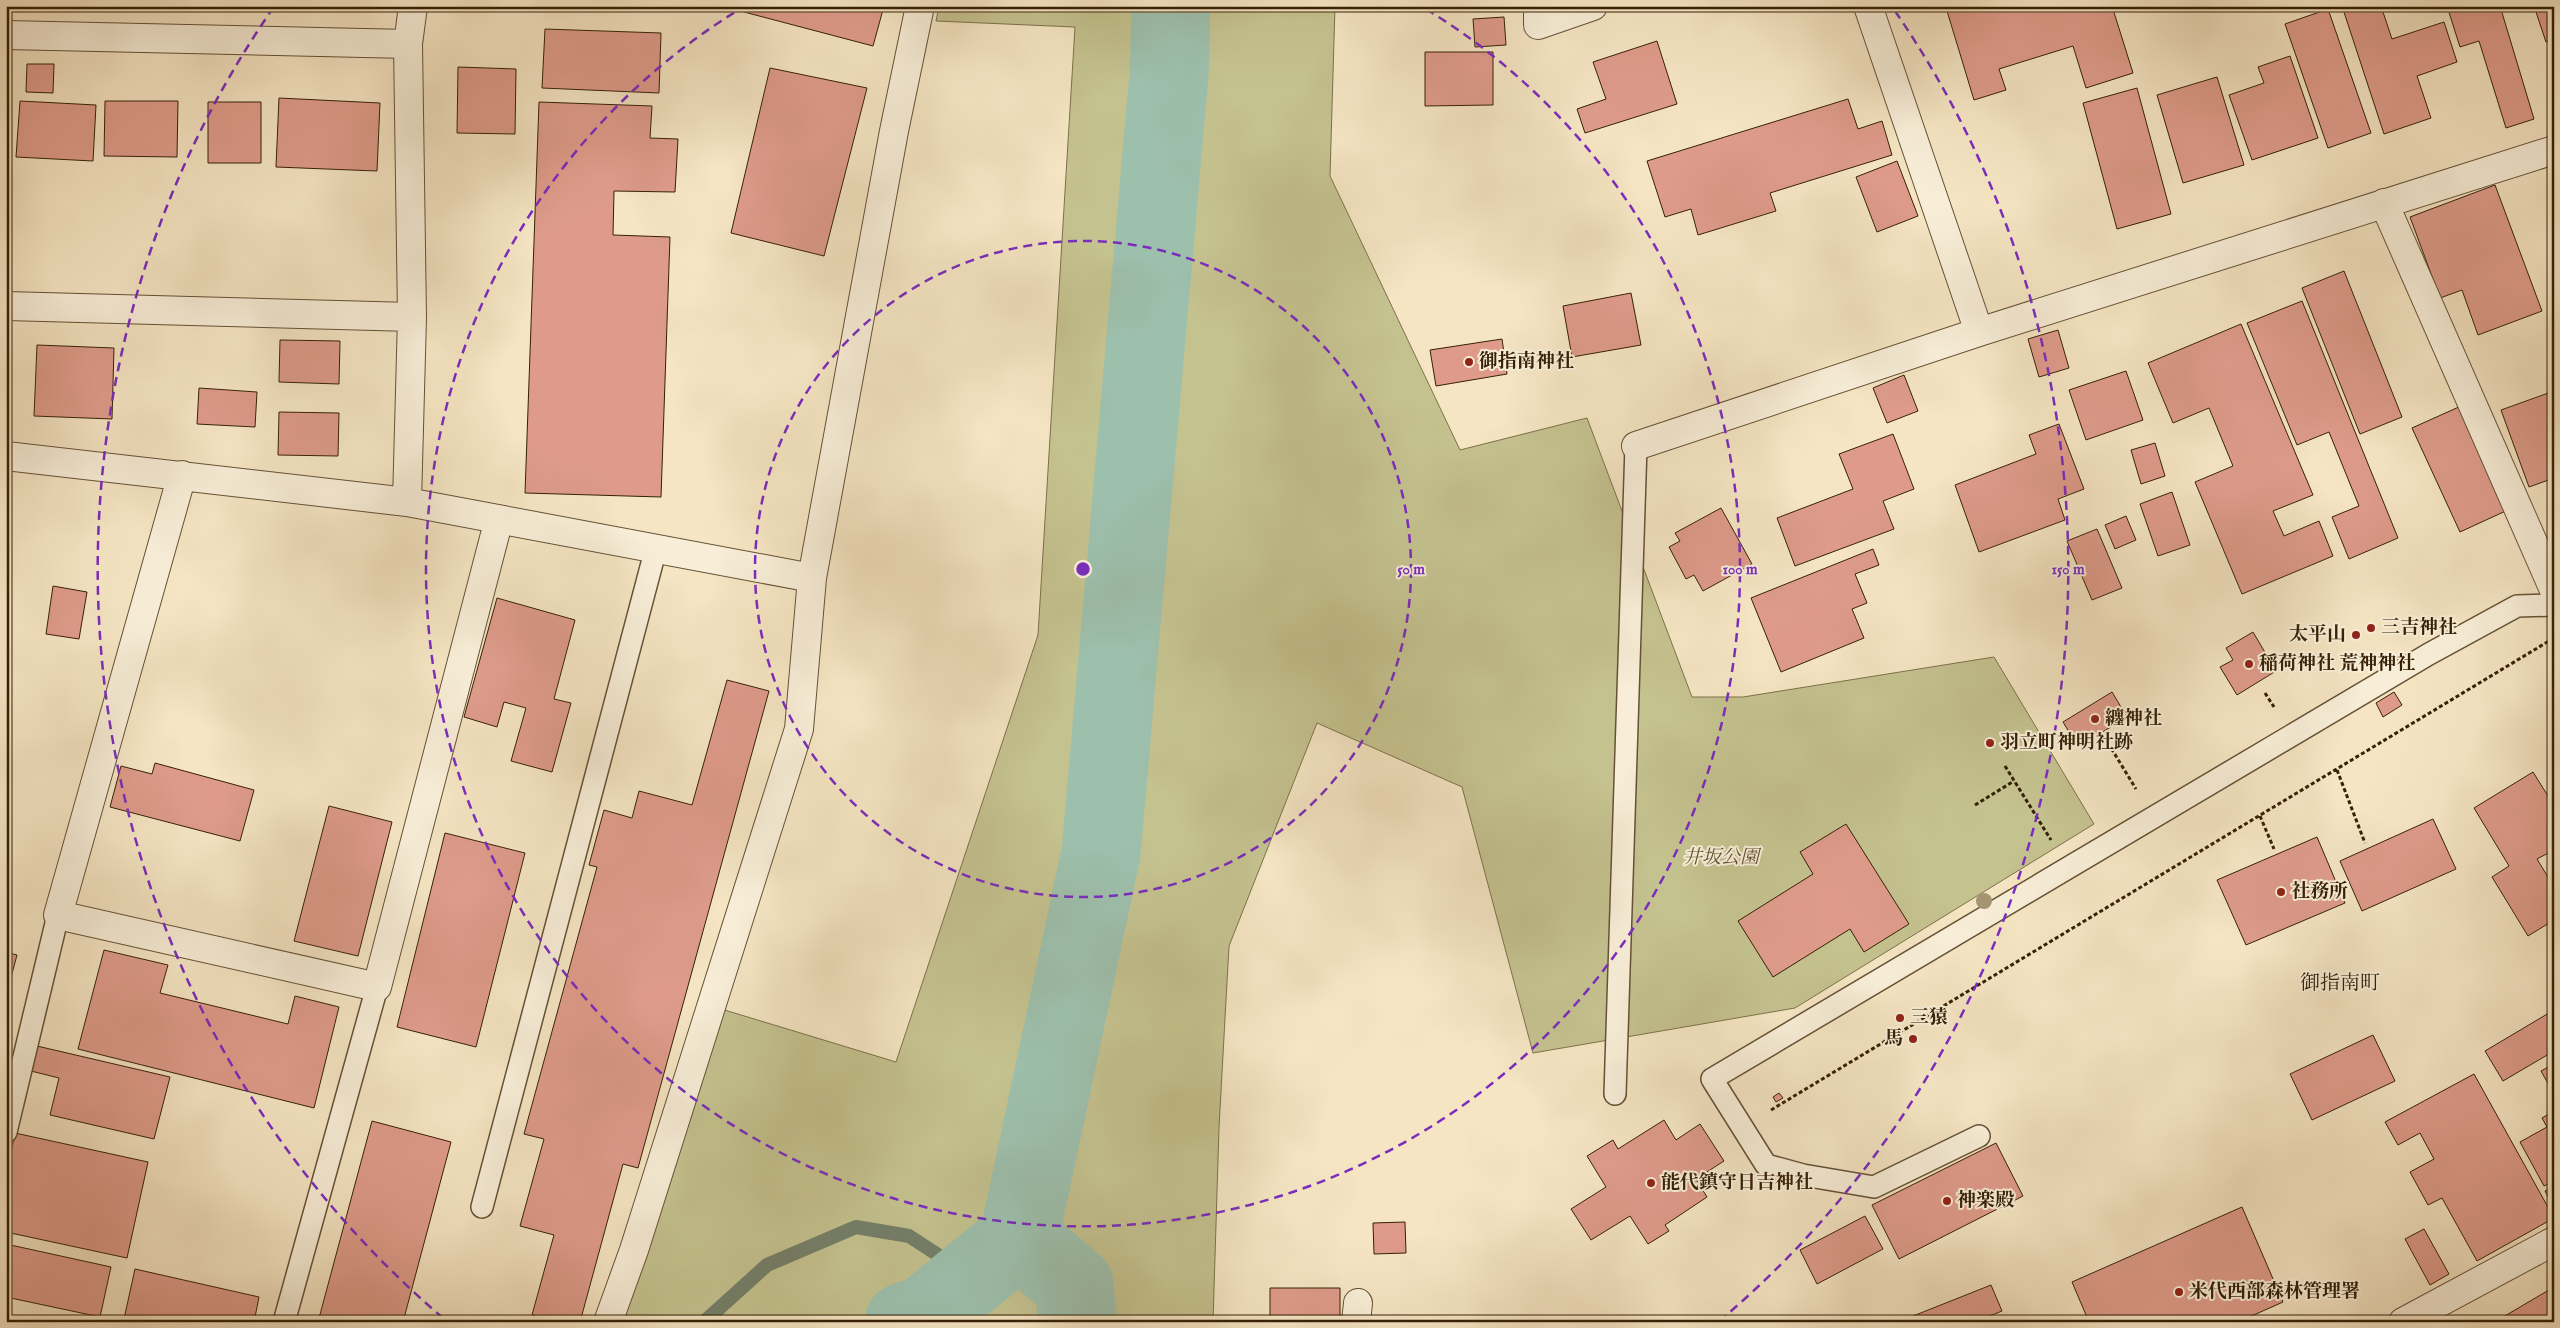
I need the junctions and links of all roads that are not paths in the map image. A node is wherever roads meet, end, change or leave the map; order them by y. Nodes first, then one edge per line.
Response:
1 (413, 6) edge
2 (920, 6) edge
3 (1538, 6) edge
4 (1593, 6) edge
5 (1868, 6) edge
6 (6, 35) edge
7 (408, 44) junction
8 (2554, 150) edge
9 (2384, 203) junction
10 (6, 306) edge
11 (412, 317) junction
12 (1979, 332) junction
13 (1636, 446) joint
14 (6, 456) edge
15 (182, 475) junction
16 (407, 502) junction
17 (499, 519) junction
18 (656, 548) junction
19 (812, 578) junction
20 (2554, 590) edge
21 (2554, 605) edge
22 (58, 915) junction
23 (377, 987) junction
24 (1615, 1094) dead end
25 (6, 1132) edge
26 (1980, 1136) dead end
27 (482, 1206) dead end
28 (2554, 1241) edge
29 (284, 1322) edge
30 (608, 1322) edge
31 (2403, 1322) edge

1 - 7 street
2 - 19 street
3 - 4 street
5 - 12 street
6 - 7 street
7 - 11 street
8 - 9 street
9 - 12 street
9 - 20 street
10 - 11 street
11 - 16 street
12 - 13 street
13 - 24 lane
14 - 15 street
15 - 16 street
15 - 22 street
16 - 17 street
17 - 18 street
17 - 23 street
18 - 19 street
18 - 27 lane
19 - 30 street
21 - 26 lane
22 - 23 street
22 - 25 lane
23 - 29 lane
28 - 31 street

